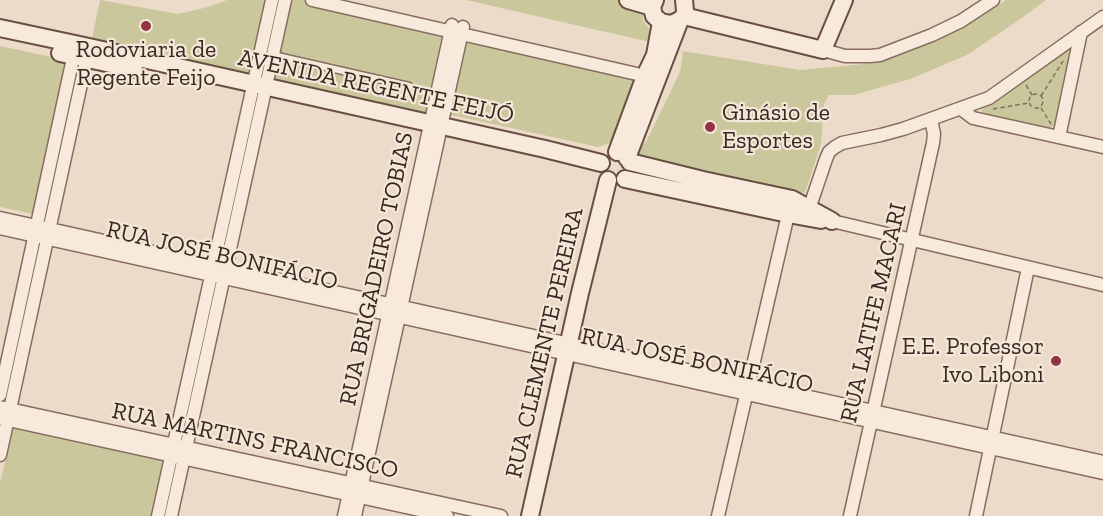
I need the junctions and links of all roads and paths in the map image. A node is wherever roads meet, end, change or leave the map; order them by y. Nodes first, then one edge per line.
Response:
1 (272, 0) edge
2 (285, 0) edge
3 (312, 0) edge
4 (340, 0) edge
5 (628, 0) edge
6 (844, 0) edge
7 (993, 0) edge
8 (653, 3) edge
9 (683, 12) edge
10 (1103, 17) edge
11 (661, 22) junction
12 (0, 28) edge
13 (457, 29) junction
14 (1081, 32) junction
15 (22, 39) junction
16 (0, 40) edge
17 (823, 50) junction
18 (81, 51) junction
19 (273, 55) junction
20 (1064, 59) dead end
21 (653, 74) junction
22 (409, 86) dead end
23 (259, 91) junction
24 (1041, 96) junction
25 (1029, 104) junction
26 (1040, 107) junction
27 (961, 109) junction
28 (987, 110) dead end
29 (931, 119) junction
30 (434, 129) junction
31 (1059, 137) junction
32 (1103, 147) edge
33 (625, 157) junction
34 (611, 175) junction
35 (701, 188) junction
36 (790, 207) junction
37 (808, 213) junction
38 (0, 218) edge
39 (832, 221) joint
40 (0, 228) edge
41 (36, 231) junction
42 (49, 234) junction
43 (911, 240) junction
44 (1029, 268) junction
45 (219, 271) junction
46 (1103, 285) edge
47 (395, 310) junction
48 (572, 350) junction
49 (748, 389) junction
50 (0, 395) edge
51 (4, 413) edge
52 (872, 416) junction
53 (992, 443) junction
54 (178, 451) junction
55 (0, 455) edge
56 (1067, 460) junction
57 (1103, 462) edge
58 (1103, 473) edge
59 (355, 490) junction
60 (418, 504) junction
61 (158, 516) edge
62 (171, 516) edge
63 (344, 516) edge
64 (355, 516) edge
65 (447, 516) edge
66 (501, 516) edge
67 (530, 516) edge
68 (541, 516) edge
69 (718, 516) edge
70 (850, 516) edge
71 (976, 516) edge

1 - 23 street
2 - 19 street
3 - 13 street
4 - 13 street
5 - 8 main road
6 - 17 main road
7 - 17 street
8 - 11 main road
9 - 11 main road
9 - 17 main road
9 - 21 main road
10 - 14 street
11 - 21 main road
12 - 15 main road, AVENIDA REGENTE FEIJÓ
13 - 21 street
13 - 30 street, RUA BRIGADEIRO TOBIAS
14 - 27 street
14 - 31 street
15 - 16 main road, AVENIDA REGENTE FEIJÓ
15 - 18 main road, AVENIDA REGENTE FEIJÓ
18 - 23 main road, AVENIDA REGENTE FEIJÓ
18 - 41 street
18 - 42 street
19 - 22 lane
19 - 23 street
20 - 24 path
21 - 33 main road
23 - 30 main road, AVENIDA REGENTE FEIJÓ
23 - 45 street
24 - 25 path
24 - 26 path
25 - 26 path
25 - 28 path
26 - 31 path
27 - 29 street
27 - 31 street
29 - 37 street
29 - 43 street, RUA LATIFE MACARI
30 - 34 main road, AVENIDA REGENTE FEIJÓ
30 - 47 street, RUA BRIGADEIRO TOBIAS
31 - 32 street
33 - 34 main road, RUA CLEMENTE PEREIRA
33 - 34 main road
33 - 35 main road, AVENIDA REGENTE FEIJÓ
34 - 35 main road, AVENIDA REGENTE FEIJÓ
34 - 48 main road, RUA CLEMENTE PEREIRA
35 - 36 main road, AVENIDA REGENTE FEIJÓ
36 - 37 main road, AVENIDA REGENTE FEIJÓ
36 - 49 street
37 - 39 main road, AVENIDA REGENTE FEIJÓ
38 - 41 street, RUA JOSÉ BONIFÁCIO
39 - 43 street, AVENIDA REGENTE FEIJÓ
40 - 41 street, RUA JOSÉ BONIFÁCIO
41 - 42 street, RUA JOSÉ BONIFÁCIO
41 - 50 street
42 - 45 street, RUA JOSÉ BONIFÁCIO
42 - 51 street
43 - 44 street, AVENIDA REGENTE FEIJÓ
43 - 52 street, RUA LATIFE MACARI
44 - 46 street, AVENIDA REGENTE FEIJÓ
44 - 53 street
45 - 47 street, RUA JOSÉ BONIFÁCIO
45 - 54 street
47 - 48 street, RUA JOSÉ BONIFÁCIO
47 - 59 street, RUA BRIGADEIRO TOBIAS
48 - 49 street, RUA JOSÉ BONIFÁCIO
48 - 67 main road, RUA CLEMENTE PEREIRA
48 - 68 main road, RUA CLEMENTE PEREIRA
49 - 52 street, RUA JOSÉ BONIFÁCIO
49 - 69 street
51 - 54 street, RUA MARTINS FRANCISCO
51 - 55 street
52 - 53 street, RUA JOSÉ BONIFÁCIO
52 - 70 street, RUA LATIFE MACARI
53 - 56 street, RUA JOSÉ BONIFÁCIO
53 - 71 street
54 - 59 street, RUA MARTINS FRANCISCO
54 - 61 street
54 - 62 street
56 - 57 street, RUA JOSÉ BONIFÁCIO
56 - 58 street, RUA JOSÉ BONIFÁCIO
59 - 60 street, RUA MARTINS FRANCISCO
59 - 63 street, RUA BRIGADEIRO TOBIAS
59 - 64 street, RUA BRIGADEIRO TOBIAS
60 - 65 street, RUA MARTINS FRANCISCO
60 - 66 street, RUA MARTINS FRANCISCO

